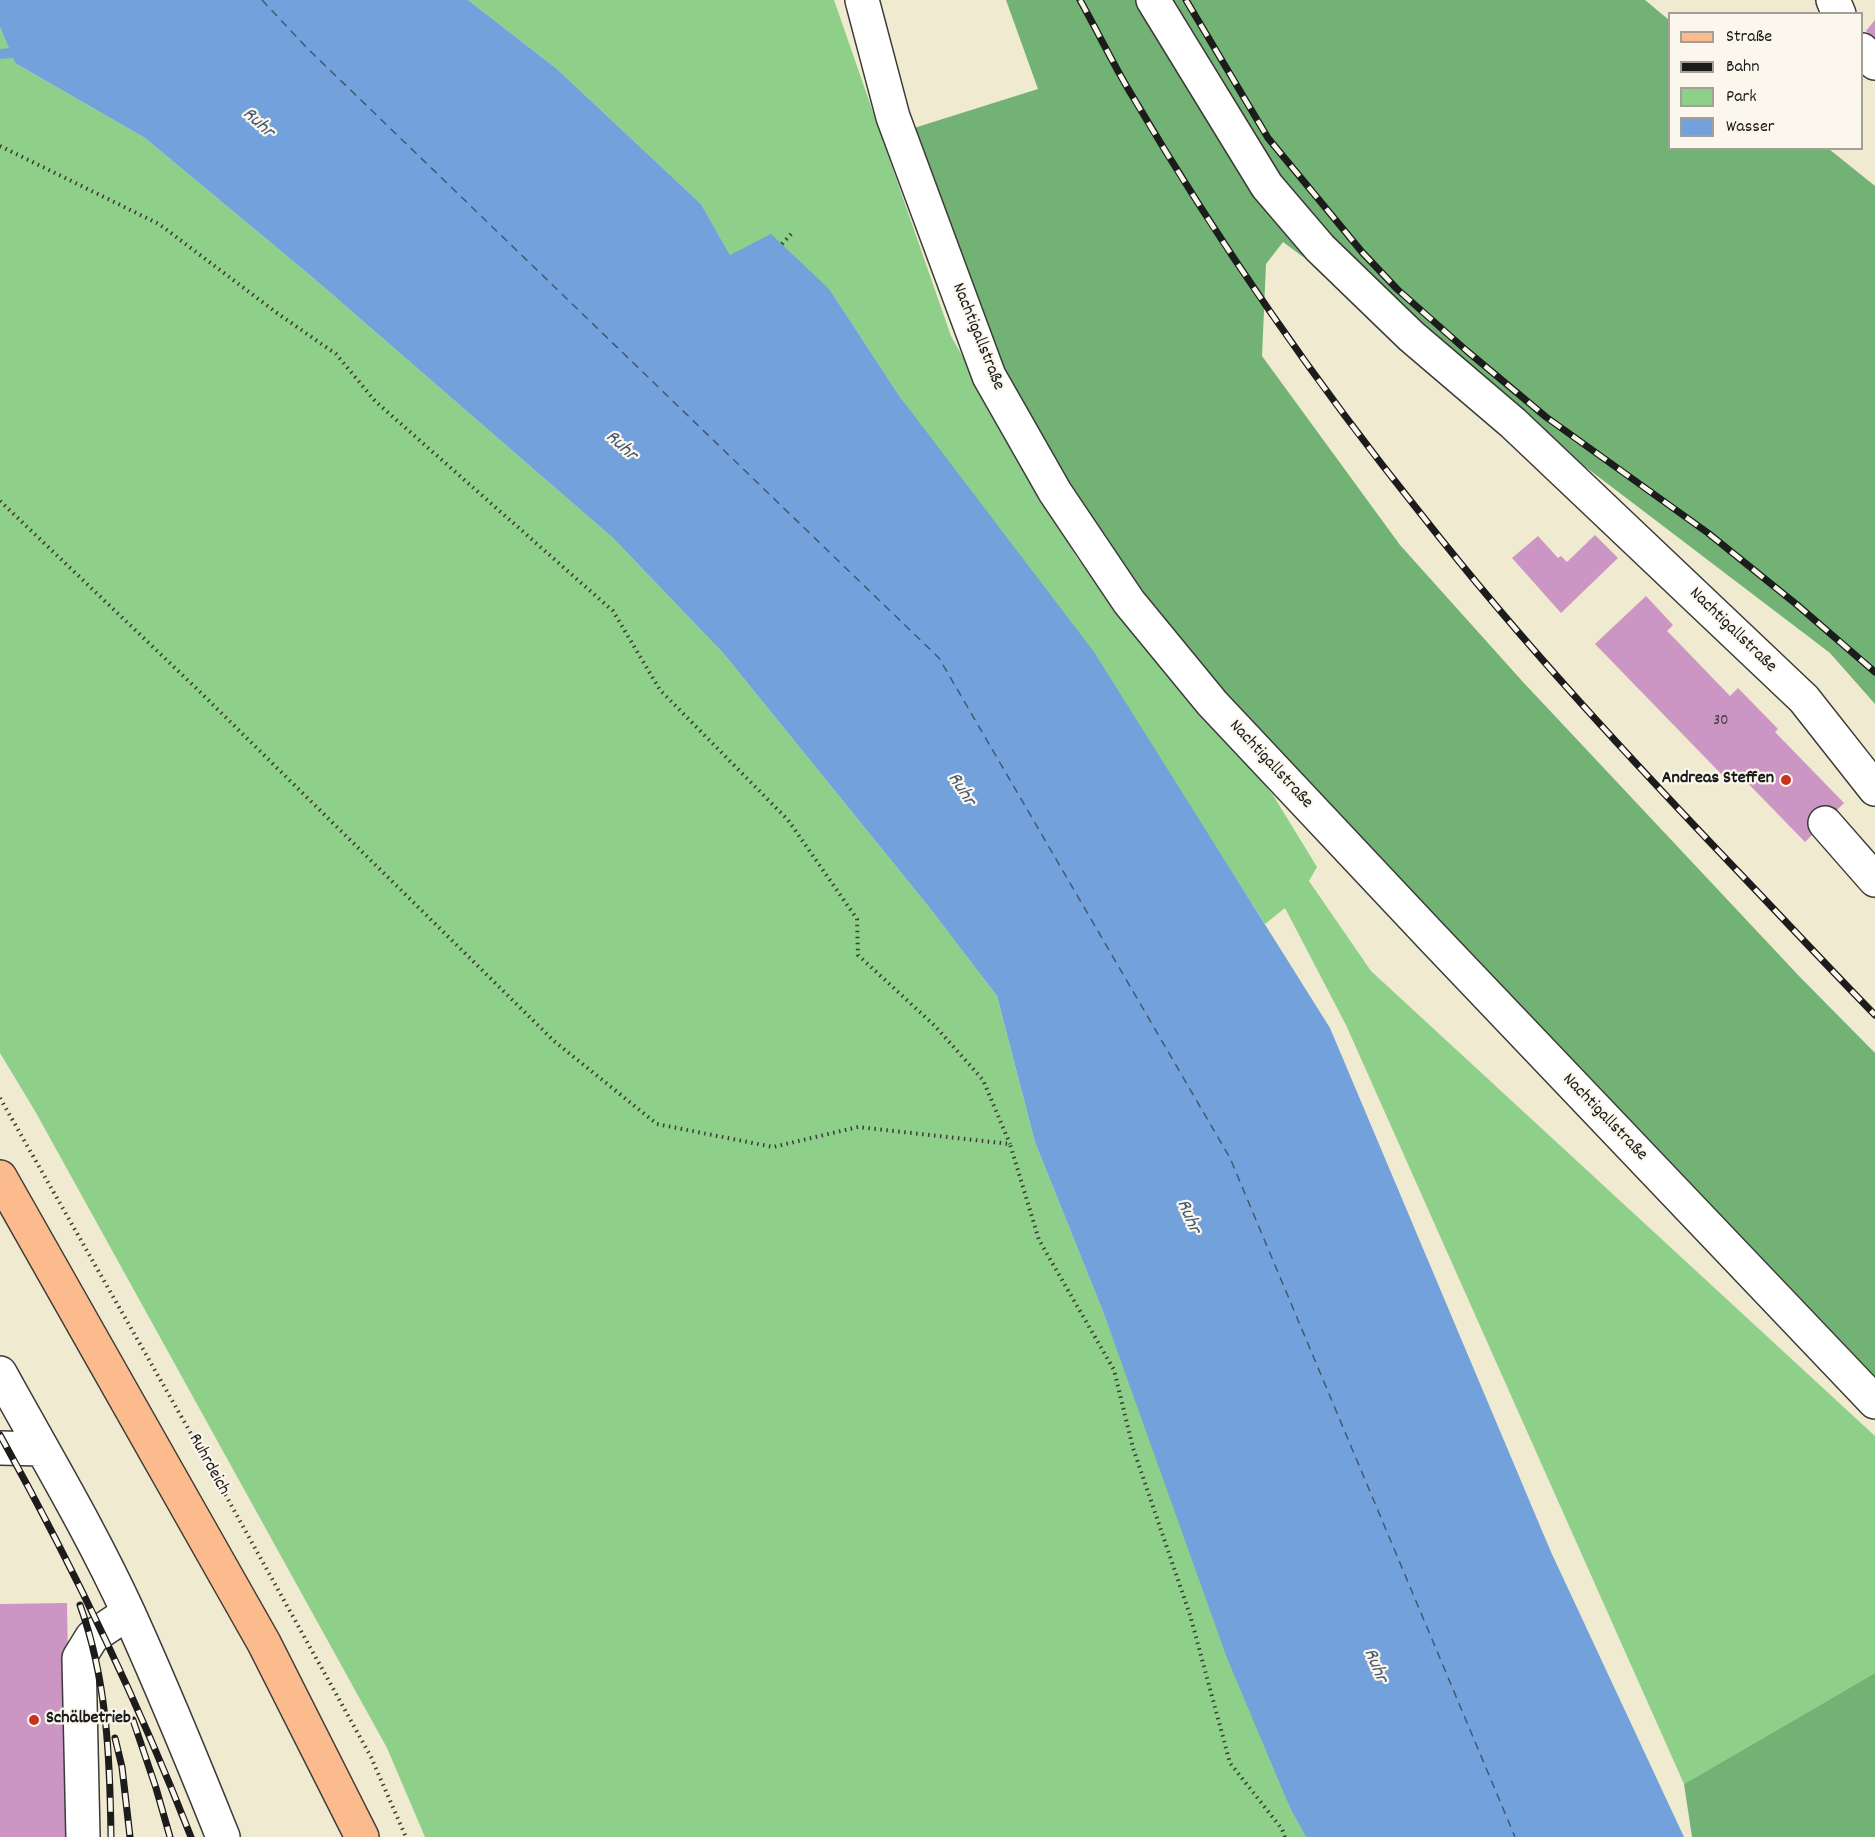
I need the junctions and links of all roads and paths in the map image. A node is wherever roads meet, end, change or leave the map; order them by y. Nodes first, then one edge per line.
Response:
1 (862, 0) edge
2 (1154, 0) edge
3 (1863, 51) edge
4 (1875, 63) edge
5 (0, 146) edge
6 (792, 233) dead end
7 (782, 244) dead end
8 (0, 501) edge
9 (1875, 789) edge
10 (1825, 823) dead end
11 (1875, 880) edge
12 (0, 1098) edge
13 (1010, 1144) junction
14 (0, 1177) edge
15 (0, 1373) edge
16 (1875, 1402) edge
17 (0, 1448) edge
18 (42, 1449) junction
19 (128, 1613) junction
20 (83, 1837) edge
21 (223, 1837) edge
22 (362, 1837) edge
23 (406, 1837) edge
24 (1285, 1837) edge

1 - 16 street, Nachtigallstraße
2 - 9 street, Nachtigallstraße
3 - 4 street
5 - 13 path
6 - 7 path
8 - 13 path
10 - 11 street
12 - 23 path, Ruhrdeich
13 - 24 path
14 - 22 main road
15 - 18 street
17 - 18 street
18 - 19 street
19 - 20 street
19 - 21 street

